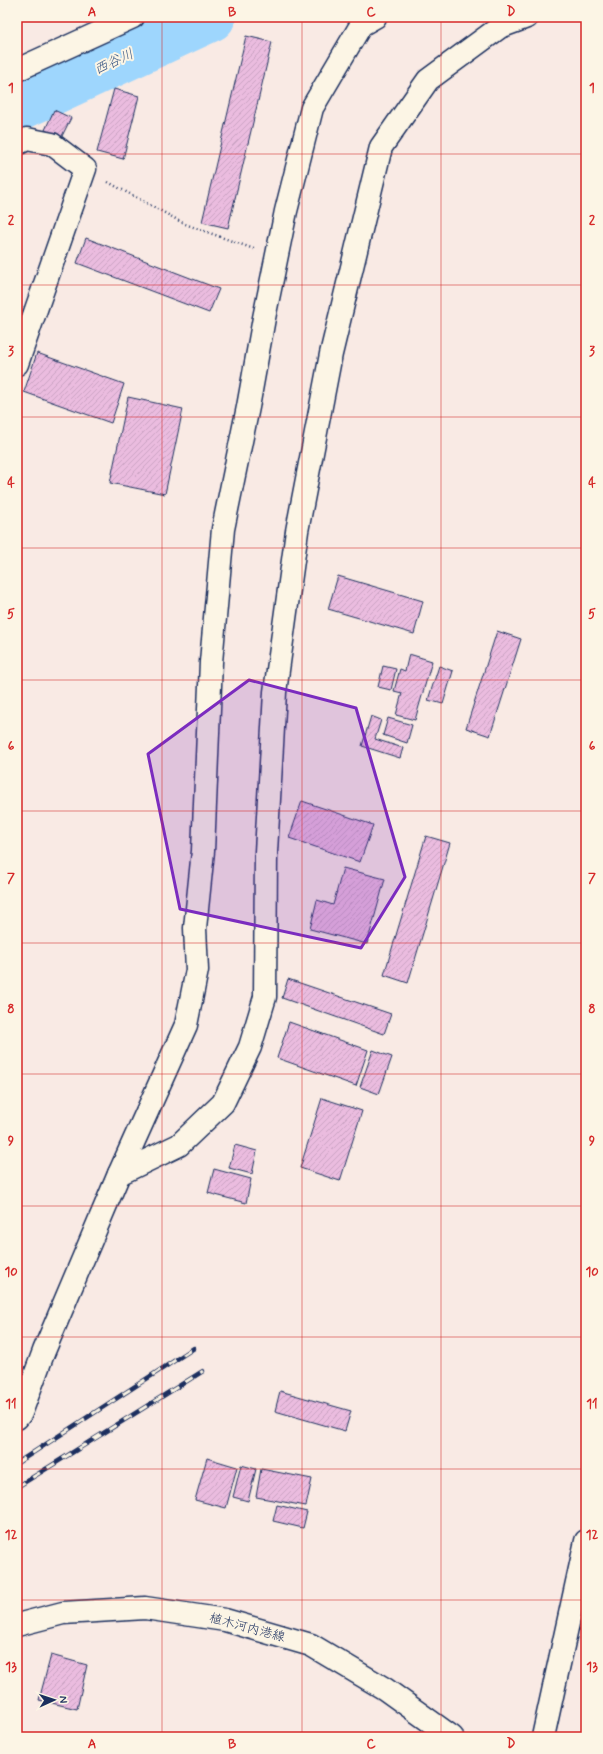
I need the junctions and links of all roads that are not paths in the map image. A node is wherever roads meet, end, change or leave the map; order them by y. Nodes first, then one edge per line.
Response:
1 (133, 17) edge
2 (375, 17) edge
3 (527, 17) edge
4 (17, 70) edge
5 (17, 144) edge
6 (17, 364) edge
7 (119, 1174) junction
8 (17, 1418) edge
9 (586, 1541) edge
10 (17, 1625) edge
11 (452, 1737) edge
12 (543, 1737) edge

1 - 4 street
2 - 7 street
3 - 7 street
5 - 6 street
7 - 8 street
9 - 12 street
10 - 11 street, 植木河内港線

